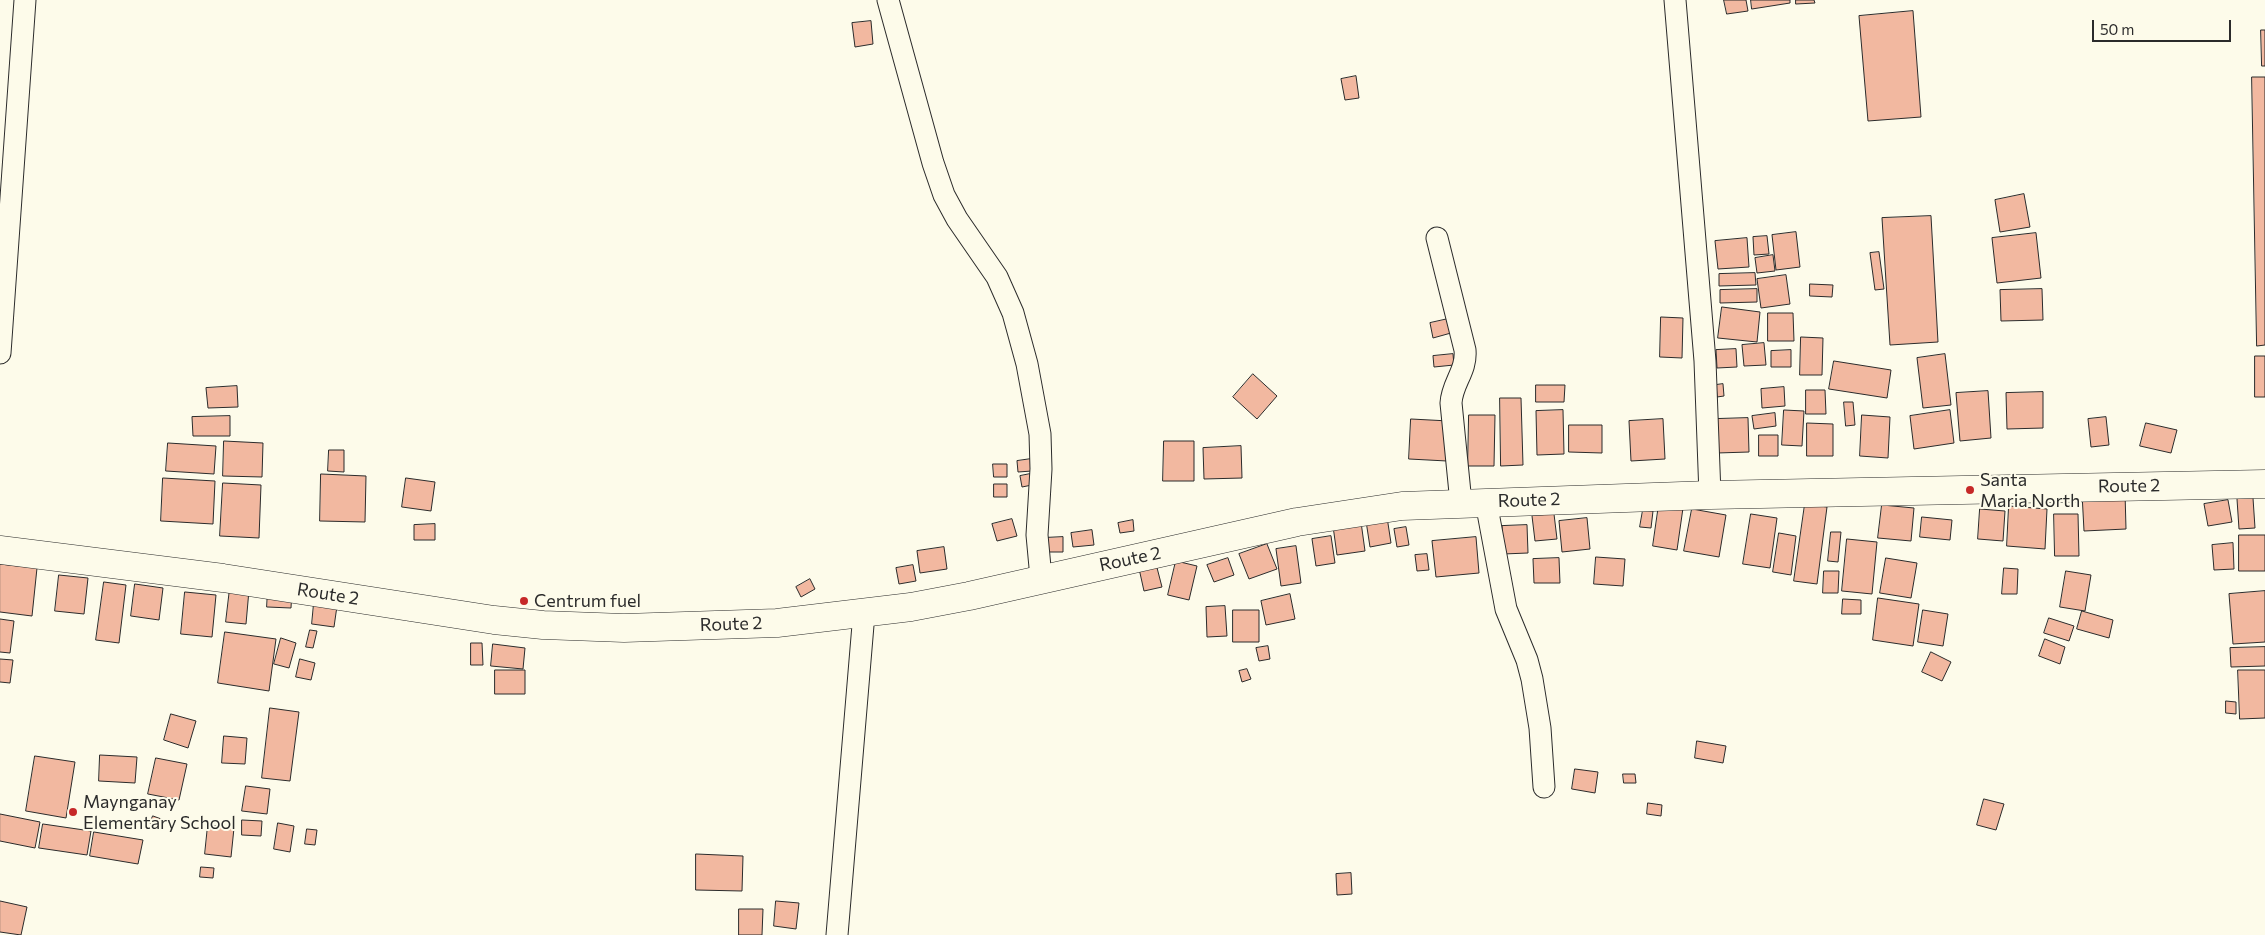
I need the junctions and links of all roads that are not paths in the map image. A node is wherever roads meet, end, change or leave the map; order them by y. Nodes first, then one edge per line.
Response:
1 (25, 0) edge
2 (888, 0) edge
3 (1675, 0) edge
4 (1437, 238) dead end
5 (0, 353) edge
6 (2265, 484) edge
7 (1710, 494) junction
8 (1474, 502) junction
9 (0, 550) edge
10 (1041, 578) junction
11 (864, 613) junction
12 (1544, 787) dead end
13 (837, 935) edge

1 - 5 street
2 - 10 street
3 - 7 street
4 - 8 street
6 - 7 highway, Route 2
7 - 8 highway, Route 2
8 - 10 highway, Route 2
8 - 12 street
9 - 11 highway, Route 2
10 - 11 highway, Route 2
11 - 13 street

